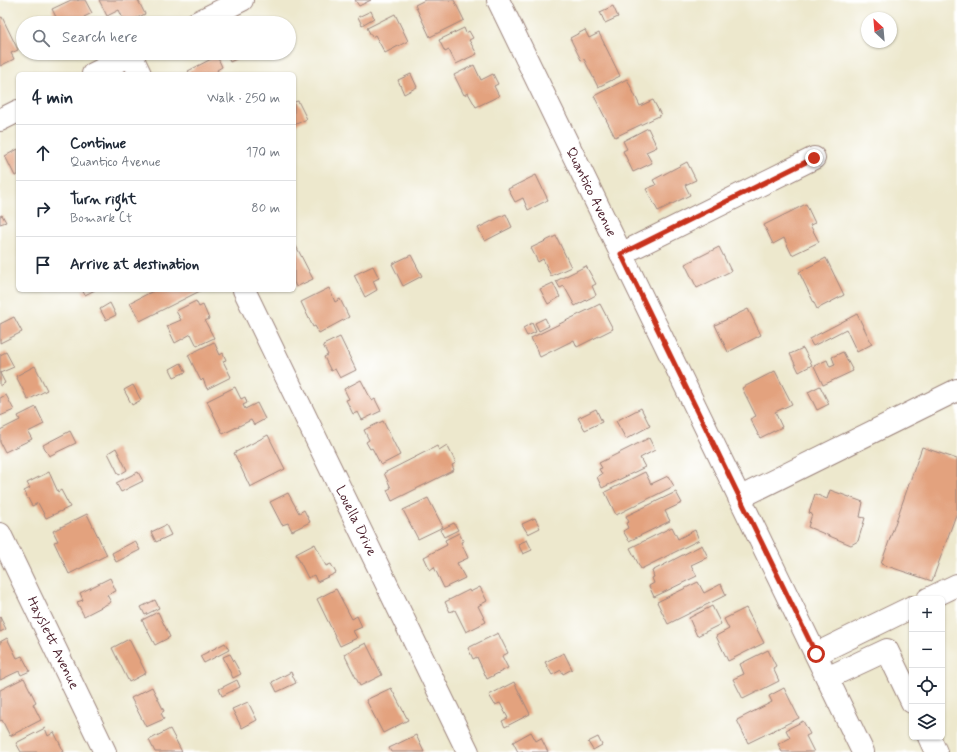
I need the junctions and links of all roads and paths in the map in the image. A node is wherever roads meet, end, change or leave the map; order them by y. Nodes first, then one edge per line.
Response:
1 (242, 0) edge
2 (498, 0) edge
3 (210, 16) edge
4 (135, 61) edge
5 (99, 72) edge
6 (16, 112) edge
7 (0, 120) edge
8 (814, 158) dead end
9 (621, 254) junction
10 (245, 292) edge
11 (957, 390) edge
12 (740, 498) junction
13 (0, 534) edge
14 (957, 585) edge
15 (934, 596) edge
16 (909, 608) edge
17 (816, 654) junction
18 (827, 678) junction
19 (909, 696) edge
20 (930, 740) edge
21 (106, 752) edge
22 (468, 752) edge
23 (863, 752) edge
24 (936, 752) edge

1 - 3 street
2 - 9 street, Quantico Avenue
4 - 5 street
6 - 7 street
8 - 9 street
9 - 12 street, Quantico Avenue
10 - 22 street, Louella Drive
11 - 12 street
12 - 17 street, Quantico Avenue
13 - 21 street, Hayslett Avenue
14 - 15 street
16 - 17 street
17 - 18 street, Quantico Avenue
18 - 19 street
18 - 23 street, Quantico Avenue
20 - 24 street

